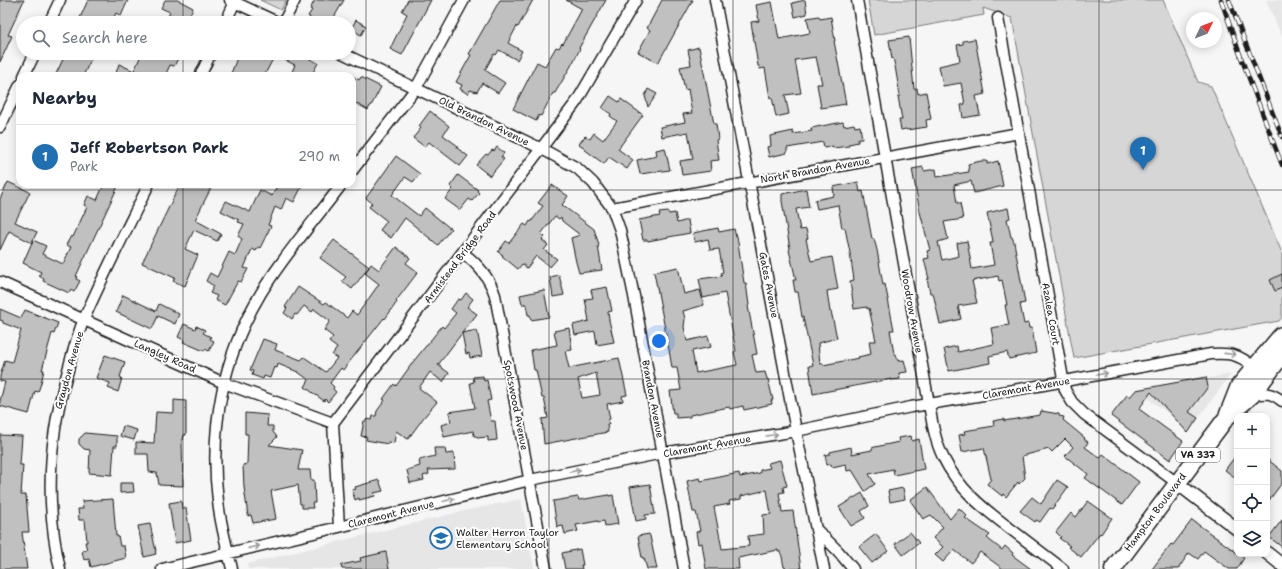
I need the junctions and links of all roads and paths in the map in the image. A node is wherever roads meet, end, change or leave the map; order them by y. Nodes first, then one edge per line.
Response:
1 (60, 0) edge
2 (295, 0) edge
3 (464, 0) edge
4 (636, 0) edge
5 (715, 0) edge
6 (857, 0) edge
7 (233, 1) edge
8 (52, 16) edge
9 (228, 16) edge
10 (264, 16) edge
11 (287, 16) edge
12 (998, 18) dead end
13 (32, 60) edge
14 (208, 60) edge
15 (356, 60) edge
16 (26, 72) edge
17 (202, 72) edge
18 (416, 88) junction
19 (16, 93) edge
20 (0, 127) edge
21 (1019, 133) junction
22 (542, 149) junction
23 (885, 158) junction
24 (356, 166) edge
25 (750, 182) junction
26 (147, 188) edge
27 (339, 188) edge
28 (612, 208) junction
29 (463, 253) junction
30 (0, 282) edge
31 (84, 320) junction
32 (1282, 335) edge
33 (1282, 355) edge
34 (1254, 367) junction
35 (1063, 381) junction
36 (224, 383) junction
37 (1252, 395) junction
38 (1282, 401) edge
39 (928, 404) junction
40 (1226, 417) junction
41 (333, 423) junction
42 (796, 431) junction
43 (663, 453) junction
44 (530, 480) junction
45 (1177, 483) junction
46 (339, 527) junction
47 (1234, 527) edge
48 (816, 529) junction
49 (228, 552) junction
50 (1270, 555) edge
51 (1282, 565) edge
52 (60, 569) edge
53 (162, 569) edge
54 (232, 569) edge
55 (546, 569) edge
56 (684, 569) edge
57 (824, 569) edge
58 (853, 569) edge
59 (1063, 569) edge
60 (1113, 569) edge

1 - 8 street
2 - 11 street
3 - 18 street
4 - 22 street, Armistead Bridge Road
5 - 25 street, Gates Avenue
6 - 23 street, Woodrow Avenue
7 - 9 street
7 - 10 street
12 - 21 street, Azalea Court
13 - 16 street
14 - 17 street
15 - 18 street, Old Brandon Avenue
18 - 22 street, Old Brandon Avenue
18 - 24 street
19 - 20 street
21 - 23 street, North Brandon Avenue
21 - 35 street, Azalea Court
22 - 28 street, Old Brandon Avenue
22 - 29 street, Armistead Bridge Road
23 - 25 street, North Brandon Avenue
23 - 39 street, Woodrow Avenue
25 - 28 street, North Brandon Avenue
25 - 42 street, Gates Avenue
26 - 31 street, Graydon Avenue
27 - 36 street
28 - 43 street, Brandon Avenue
29 - 41 street, Armistead Bridge Road
29 - 44 street, Spotswood Avenue
30 - 31 street, Langley Road
31 - 36 street, Langley Road
31 - 52 street, Graydon Avenue
32 - 34 main road, Hampton Boulevard / VA 337
33 - 37 main road, Hampton Boulevard / VA 337
35 -> 34 street, Claremont Avenue
34 - 40 main road, Hampton Boulevard / VA 337
35 - 39 street, Claremont Avenue
35 - 45 street, Azalea Court
36 - 41 street, Langley Road
36 - 49 street
37 - 38 street
37 - 40 main road, Hampton Boulevard / VA 337
39 - 42 street, Claremont Avenue
39 - 59 street, Woodrow Avenue
40 - 45 main road, Hampton Boulevard / VA 337
41 - 46 street
43 -> 42 street, Claremont Avenue
42 - 48 street, Gates Avenue
44 -> 43 street, Claremont Avenue
43 - 56 street, Brandon Avenue
46 -> 44 street, Claremont Avenue
44 - 55 street, Spotswood Avenue
45 - 47 street, Azalea Court
45 - 60 main road, Hampton Boulevard / VA 337
49 -> 46 street, Claremont Avenue
48 - 57 street, Gates Avenue
48 - 58 street
49 - 53 street, Claremont Avenue
49 - 54 street
50 - 51 street

